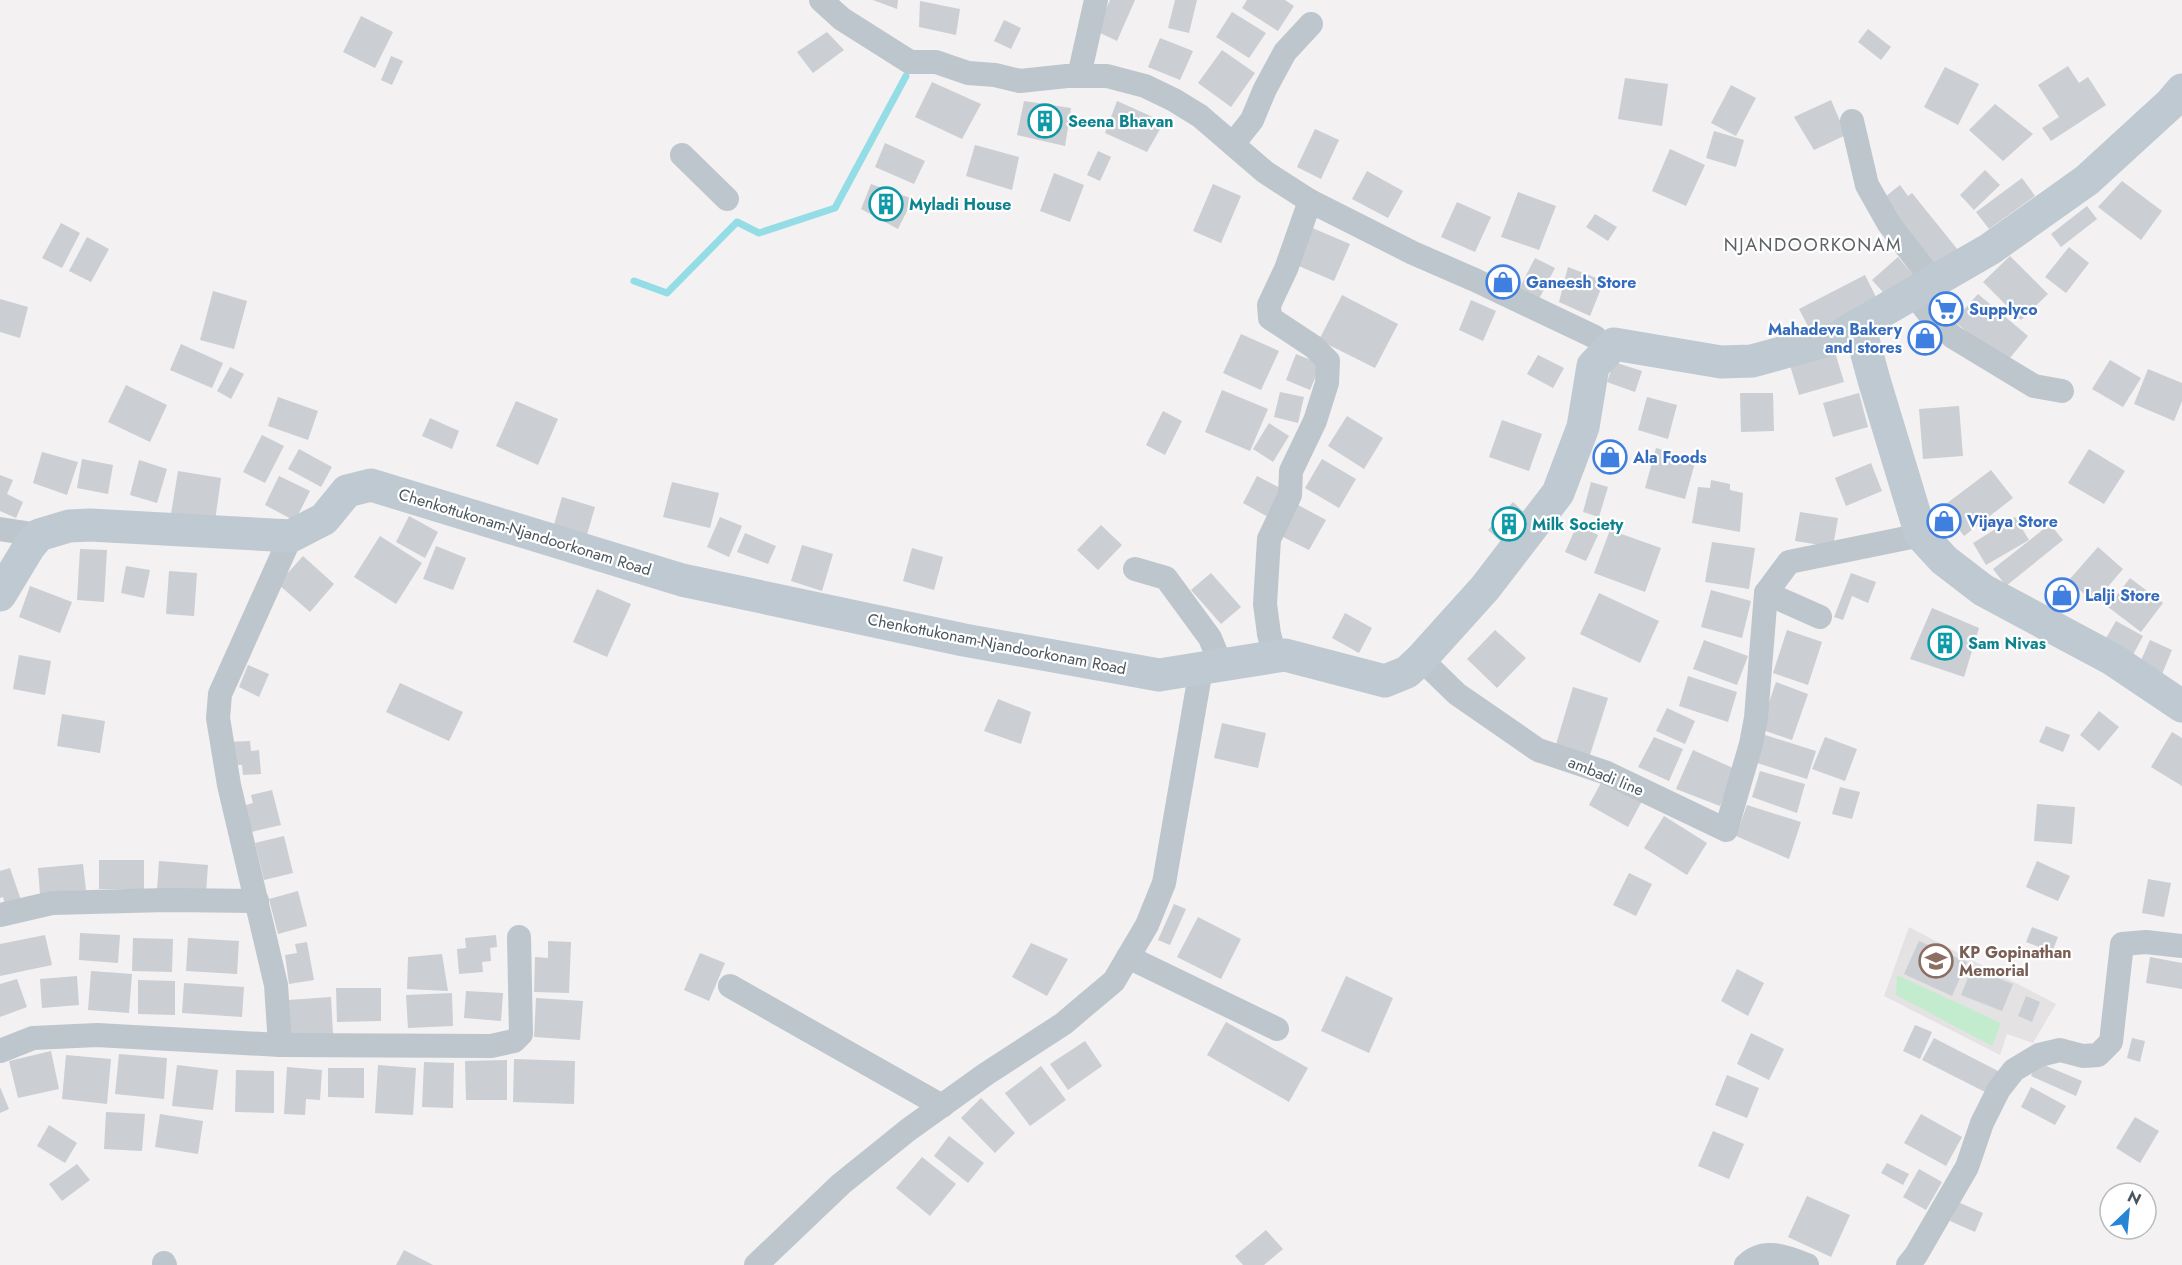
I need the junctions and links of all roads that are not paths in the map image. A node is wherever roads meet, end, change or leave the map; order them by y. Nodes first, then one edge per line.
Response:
1 (821, 0) edge
2 (1096, 0) edge
3 (1311, 24) dead end
4 (1079, 76) junction
5 (2182, 90) edge
6 (1852, 122) dead end
7 (1233, 144) junction
8 (682, 155) dead end
9 (726, 199) dead end
10 (1310, 201) junction
11 (1923, 287) junction
12 (1859, 325) junction
13 (1607, 352) junction
14 (2062, 391) dead end
15 (0, 529) edge
16 (1921, 535) junction
17 (39, 536) junction
18 (291, 536) junction
19 (1135, 569) dead end
20 (1766, 593) junction
21 (0, 595) edge
22 (1820, 617) dead end
23 (1275, 656) junction
24 (1421, 659) junction
25 (1211, 667) junction
26 (2182, 706) edge
27 (257, 901) junction
28 (0, 915) edge
29 (519, 937) dead end
30 (2182, 946) edge
31 (1128, 957) junction
32 (730, 986) dead end
33 (1277, 1029) dead end
34 (280, 1045) junction
35 (0, 1051) edge
36 (942, 1106) junction
37 (756, 1265) edge
38 (1746, 1265) edge
39 (1807, 1265) edge
40 (1908, 1265) edge

1 - 4 street
2 - 4 street
3 - 7 street
4 - 7 street
5 - 11 main road
6 - 11 street
7 - 10 street
8 - 9 street
10 - 13 street
10 - 23 street
11 - 12 main road
11 - 14 street
12 - 13 main road
12 - 16 main road
13 - 24 main road, Chenkottukonam-Njandoorkonam Road
15 - 17 street
16 - 20 street
16 - 26 main road
17 - 18 main road
17 - 21 main road
18 - 25 main road, Chenkottukonam-Njandoorkonam Road
18 - 27 street
19 - 25 street
20 - 22 street
20 - 24 street, ambadi line
23 - 24 main road, Chenkottukonam-Njandoorkonam Road
23 - 25 main road, Chenkottukonam-Njandoorkonam Road
25 - 31 street
27 - 28 street
27 - 34 street
29 - 34 street
30 - 40 street
31 - 33 street
31 - 36 street
32 - 36 street
34 - 35 street
36 - 37 street
38 - 39 street

